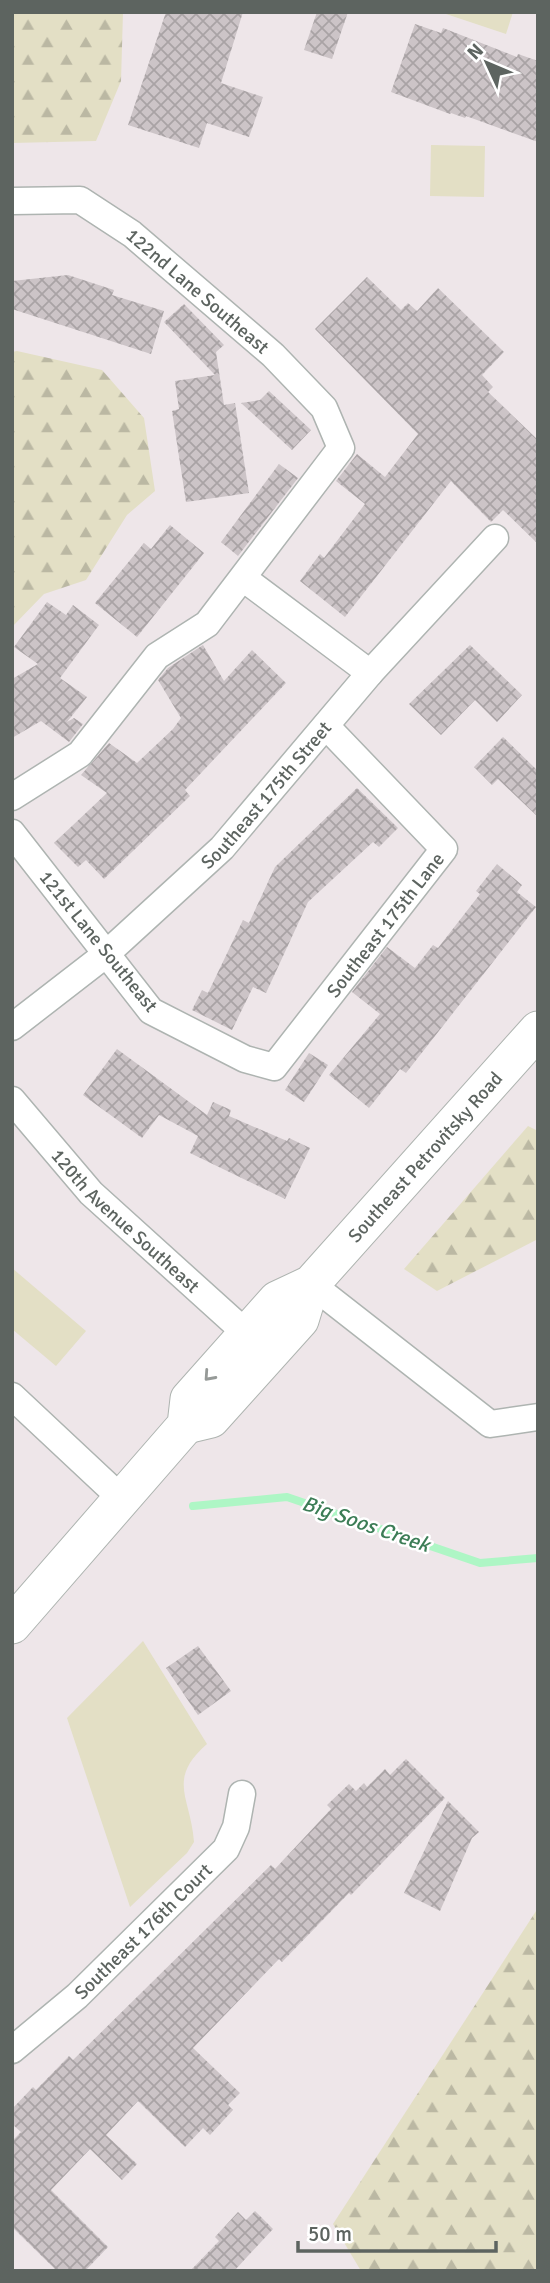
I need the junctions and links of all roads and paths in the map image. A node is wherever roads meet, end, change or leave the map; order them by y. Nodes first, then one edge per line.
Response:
1 (12, 201) edge
2 (495, 538) dead end
3 (243, 578) junction
4 (370, 673) junction
5 (326, 726) junction
6 (12, 797) edge
7 (12, 833) edge
8 (105, 955) junction
9 (12, 1027) edge
10 (538, 1030) edge
11 (274, 1067) joint
12 (12, 1100) edge
13 (311, 1284) junction
14 (247, 1334) junction
15 (12, 1396) edge
16 (538, 1417) edge
17 (186, 1425) junction
18 (121, 1499) junction
19 (12, 1625) edge
20 (242, 1794) dead end
21 (12, 2050) edge

1 - 3 street, 122nd Lane Southeast
2 - 4 street, Southeast 175th Street
3 - 4 street
3 - 6 street
4 - 5 street, Southeast 175th Street
5 - 8 street, Southeast 175th Street
5 - 11 street, Southeast 175th Lane
7 - 8 street, 121st Lane Southeast
8 - 9 street, Southeast 175th Street
8 - 11 street, 121st Lane Southeast
10 - 13 main road, Southeast Petrovitsky Road
12 - 14 street, 120th Avenue Southeast
13 - 14 main road, Southeast Petrovitsky Road
13 - 16 street
13 - 17 main road, Southeast Petrovitsky Road
14 -> 17 main road, Southeast Petrovitsky Road
15 - 18 street
17 - 18 main road, Southeast Petrovitsky Road
18 - 19 main road, Southeast Petrovitsky Road
20 - 21 street, Southeast 176th Court

